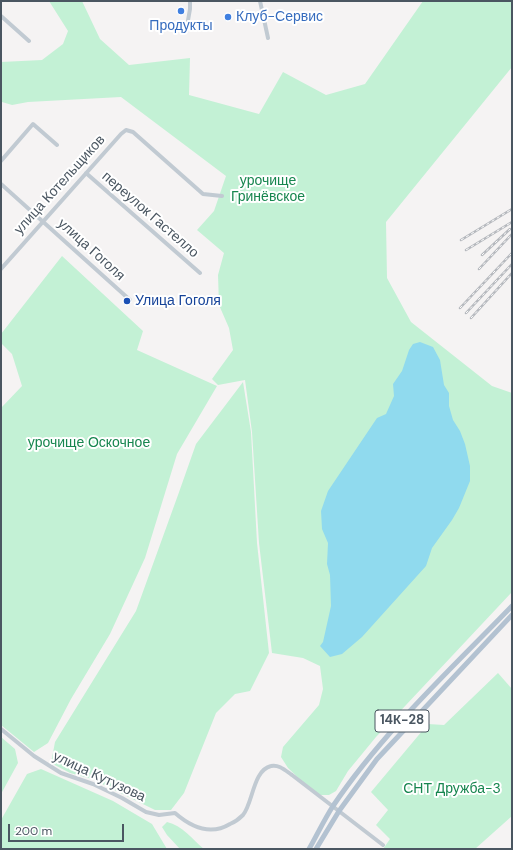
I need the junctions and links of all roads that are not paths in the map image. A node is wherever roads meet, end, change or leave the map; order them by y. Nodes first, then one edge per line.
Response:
1 (190, 1) edge
2 (260, 1) edge
3 (1, 16) edge
4 (187, 26) dead end
5 (268, 38) dead end
6 (29, 41) dead end
7 (57, 145) dead end
8 (1, 161) edge
9 (86, 173) junction
10 (1, 184) edge
11 (222, 196) dead end
12 (42, 221) junction
13 (1, 269) edge
14 (200, 273) dead end
15 (130, 300) dead end
16 (512, 606) edge
17 (512, 615) edge
18 (1, 729) edge
19 (332, 807) junction
20 (339, 811) junction
21 (383, 845) dead end
22 (309, 849) edge
23 (316, 849) edge

1 - 4 street
2 - 5 street
3 - 6 street
7 - 8 street
9 - 11 street, улица Котельщиков
9 - 12 street, улица Котельщиков
9 - 14 street, переулок Гастелло
10 - 12 street, улица Гоголя
12 - 13 street, улица Котельщиков
12 - 15 street, улица Гоголя
16 - 19 main road, 14К-28
17 - 20 main road, 14К-28
18 - 19 street, улица Кутузова
19 - 20 street
19 - 22 main road, 14К-28
20 - 21 street
20 - 23 main road, 14К-28

